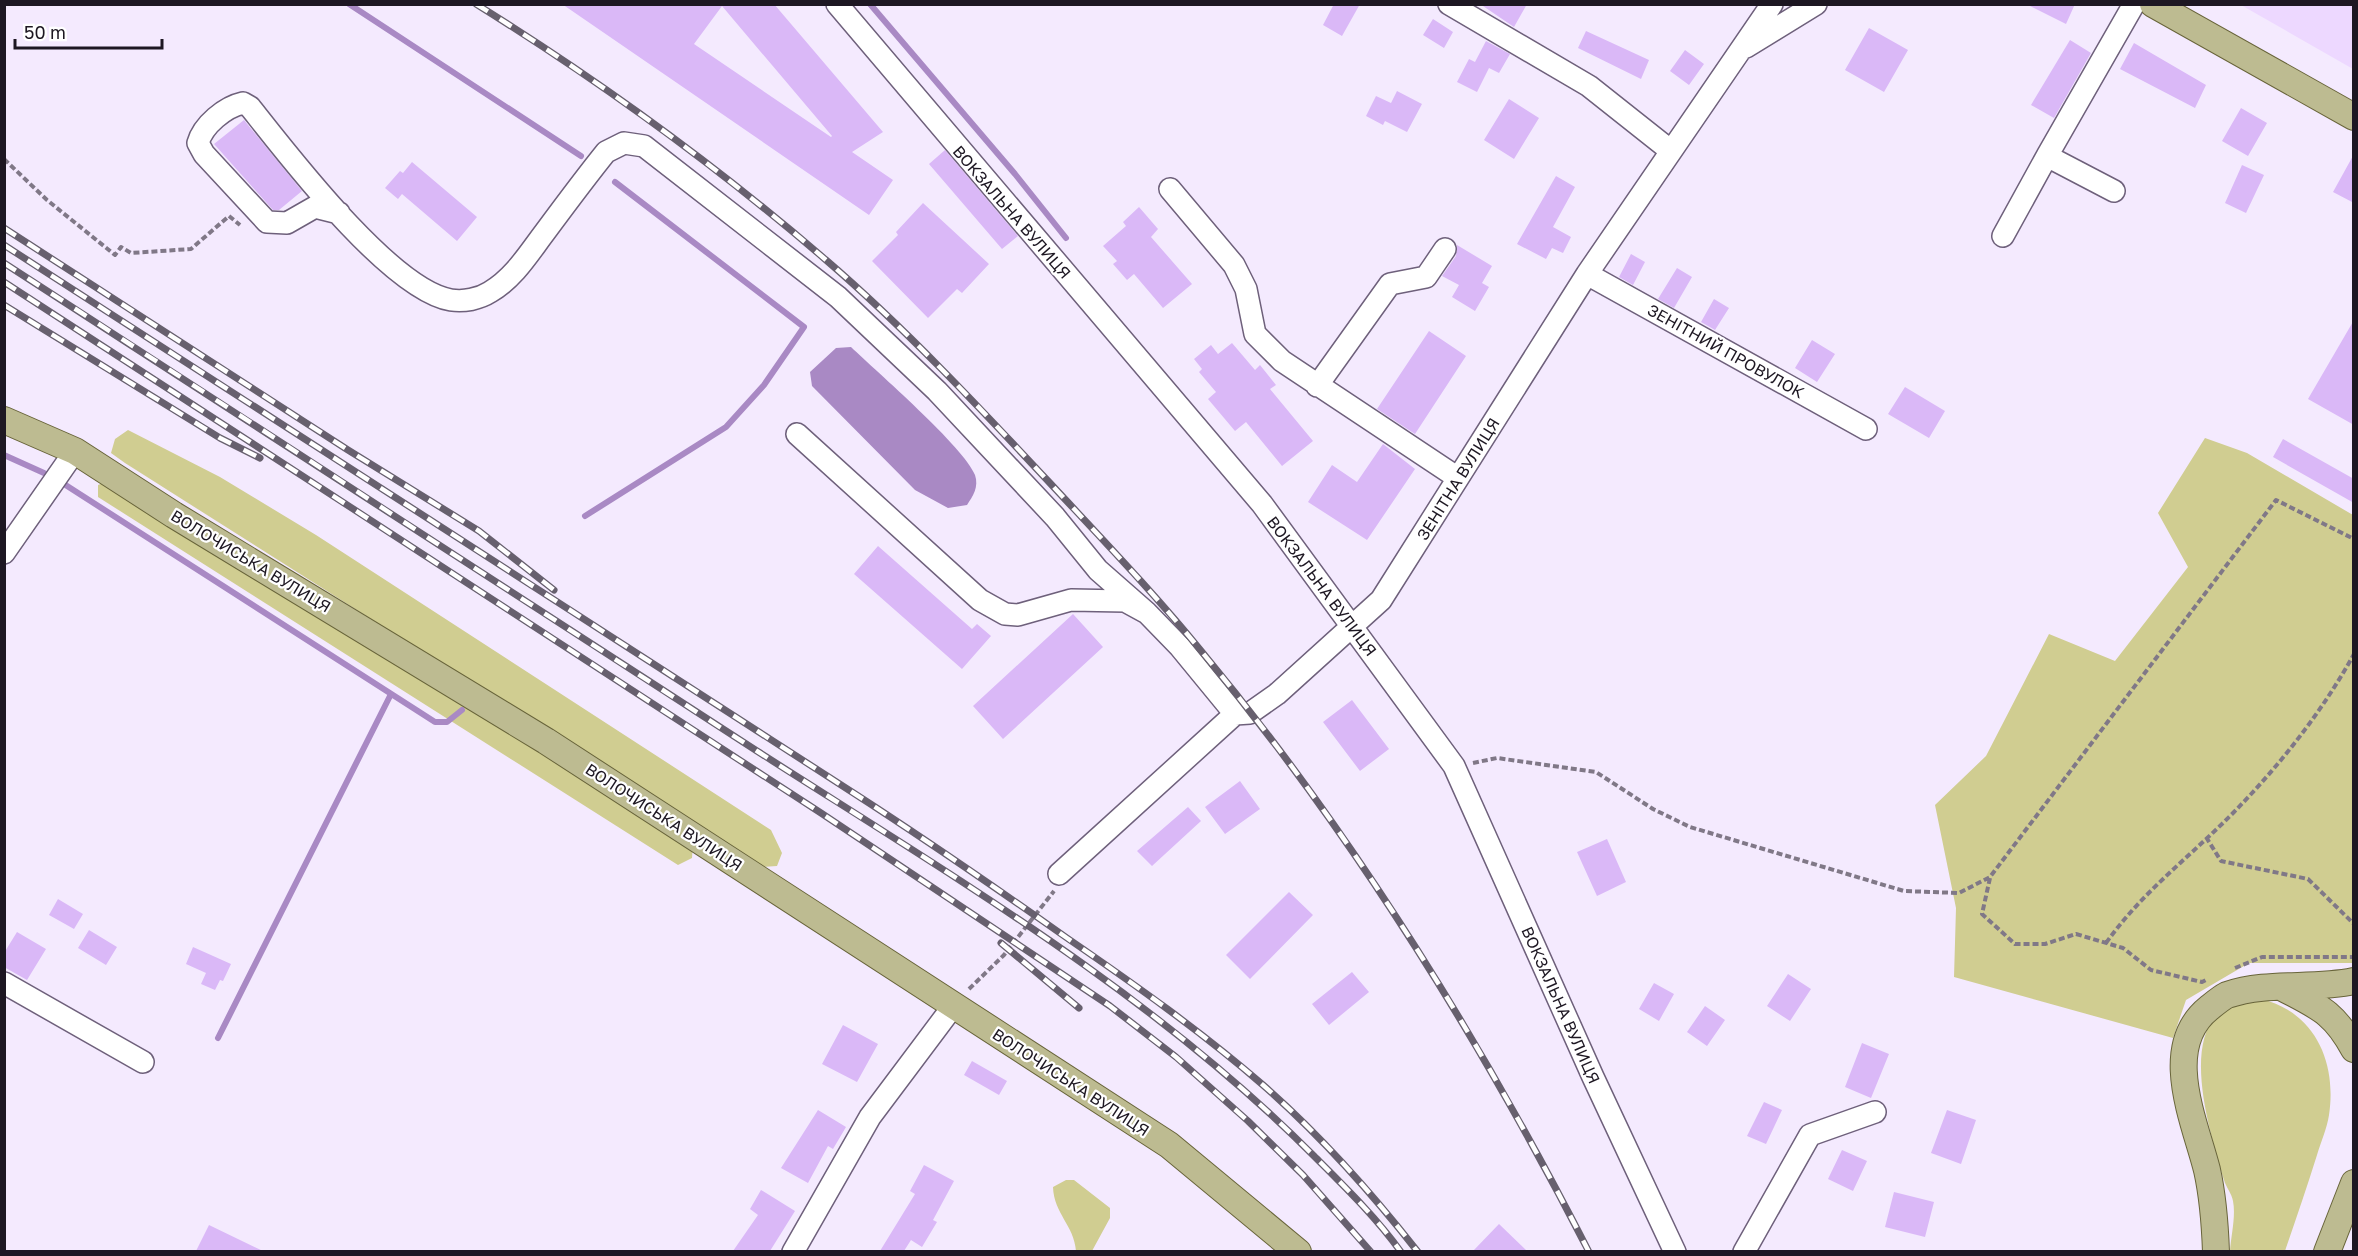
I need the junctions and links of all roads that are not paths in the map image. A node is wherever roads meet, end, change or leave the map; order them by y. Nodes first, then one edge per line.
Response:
1 (837, 4) edge
2 (1449, 4) edge
3 (1772, 4) edge
4 (1815, 4) edge
5 (2134, 4) edge
6 (2153, 4) edge
7 (1740, 51) junction
8 (2353, 117) edge
9 (1671, 151) junction
10 (2047, 156) junction
11 (1170, 189) dead end
12 (2114, 191) dead end
13 (339, 213) junction
14 (2003, 236) dead end
15 (1445, 249) dead end
16 (1587, 274) junction
17 (1317, 386) junction
18 (4, 420) edge
19 (1866, 429) dead end
20 (797, 434) dead end
21 (75, 451) junction
22 (1458, 478) junction
23 (4, 553) edge
24 (1147, 613) junction
25 (1353, 628) junction
26 (1235, 714) junction
27 (1059, 873) road end
28 (2354, 981) edge
29 (4, 983) edge
30 (2280, 987) junction
31 (954, 1005) junction
32 (2354, 1049) edge
33 (143, 1062) dead end
34 (1875, 1112) dead end
35 (2354, 1159) edge
36 (2351, 1188) edge
37 (793, 1251) edge
38 (1299, 1251) edge
39 (1675, 1251) edge
40 (1744, 1251) edge
41 (2216, 1251) edge
42 (2327, 1251) edge

1 - 25 street, ВОКЗАЛЬНА ВУЛИЦЯ
2 - 9 street
3 - 7 street, ЗЕНІТНА ВУЛИЦЯ
4 - 7 street
5 - 10 street
6 - 8 main road
7 - 9 street, ЗЕНІТНА ВУЛИЦЯ
9 - 16 street, ЗЕНІТНА ВУЛИЦЯ
10 - 12 street
10 - 14 street
11 - 17 street
13 - 13 street
13 - 24 street
15 - 17 street
16 - 19 street, ЗЕНІТНИЙ ПРОВУЛОК
16 - 22 street, ЗЕНІТНА ВУЛИЦЯ
17 - 22 street
18 - 21 main road, ВОЛОЧИСЬКА ВУЛИЦЯ
20 - 24 street
21 - 23 street
21 - 31 main road, ВОЛОЧИСЬКА ВУЛИЦЯ
22 - 25 street, ЗЕНІТНА ВУЛИЦЯ
24 - 26 street
25 - 26 street, ЗЕНІТНА ВУЛИЦЯ
25 - 39 street, ВОКЗАЛЬНА ВУЛИЦЯ
26 - 27 street, ЗЕНІТНА ВУЛИЦЯ
28 - 30 main road
29 - 33 street
30 - 32 main road
30 - 41 main road
31 - 37 street
31 - 38 main road, ВОЛОЧИСЬКА ВУЛИЦЯ
34 - 40 street
35 - 36 main road
36 - 42 main road

